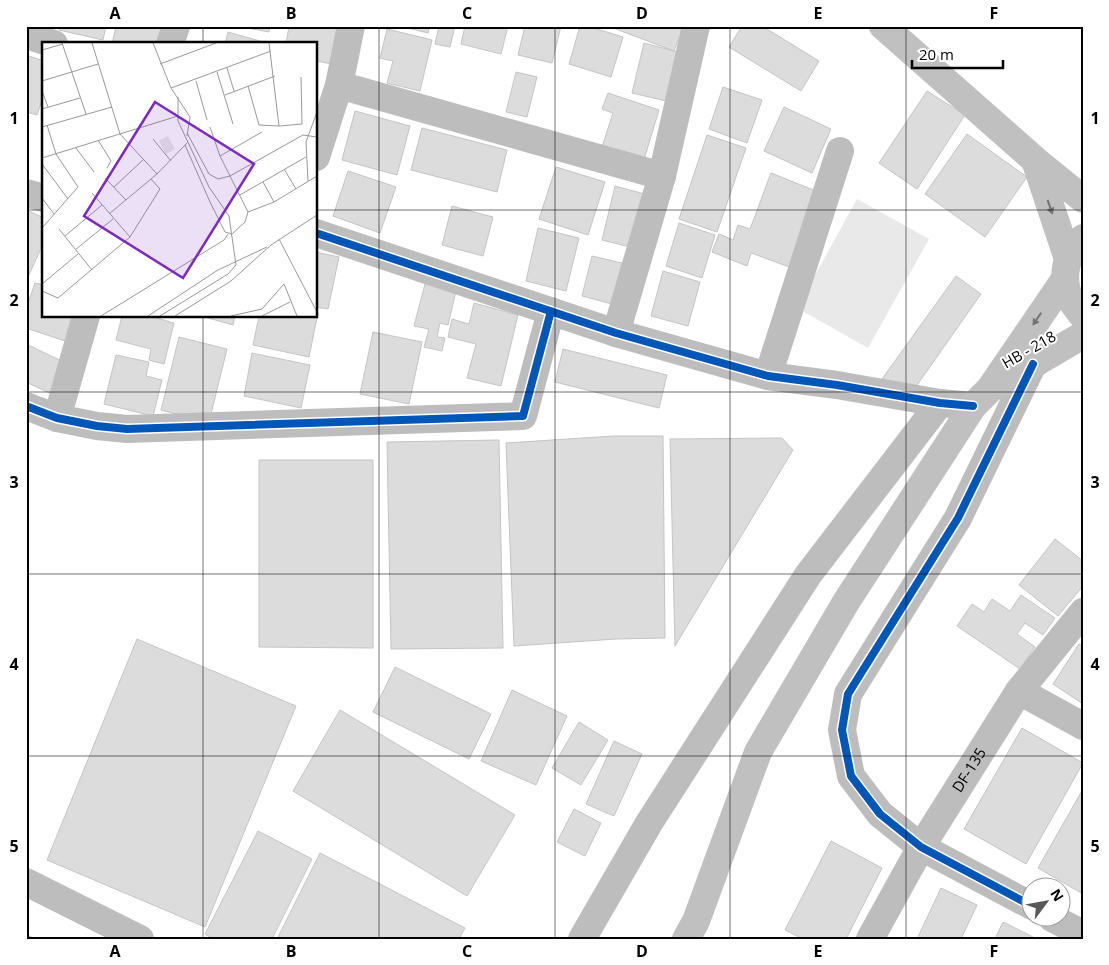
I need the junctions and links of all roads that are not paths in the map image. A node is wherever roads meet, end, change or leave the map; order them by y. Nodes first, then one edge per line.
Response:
1 (176, 26) edge
2 (351, 26) edge
3 (696, 26) edge
4 (883, 26) edge
5 (26, 35) edge
6 (48, 42) edge
7 (171, 42) edge
8 (339, 85) junction
9 (840, 150) dead end
10 (318, 152) edge
11 (1035, 160) junction
12 (662, 176) junction
13 (26, 193) edge
14 (42, 197) edge
15 (1083, 199) edge
16 (318, 234) edge
17 (1072, 259) edge
18 (551, 311) junction
19 (1083, 316) edge
20 (85, 318) edge
21 (616, 333) junction
22 (1083, 335) edge
23 (1033, 364) junction
24 (768, 376) junction
25 (981, 398) junction
26 (940, 403) junction
27 (26, 406) edge
28 (57, 418) junction
29 (1083, 612) edge
30 (1019, 691) junction
31 (1083, 726) edge
32 (921, 847) junction
33 (26, 882) edge
34 (1022, 901) edge
35 (1071, 928) edge
36 (1083, 934) edge
37 (140, 939) edge
38 (582, 939) edge
39 (686, 939) edge
40 (870, 939) edge

1 - 7 street
2 - 8 street
3 - 12 street
4 - 11 main road
5 - 6 street
8 - 10 street
8 - 12 street
9 - 24 street
11 - 15 main road
11 -> 17 main road
12 - 21 street
13 - 14 street
16 - 18 street
17 - 19 main road
17 -> 25 main road, HB - 218
18 - 21 street
18 - 28 street
20 - 28 street
21 - 24 street
22 - 23 main road, HB - 218
23 - 25 main road, HB - 218
23 - 32 street
24 - 26 street
25 - 26 street
25 - 39 main road, HB - 218
26 - 38 street
27 - 28 street
29 - 30 street, DF-135 / DF-135
30 - 31 street
30 - 32 street, DF-135 / DF-135
32 - 34 street
32 - 40 street, DF-135 / DF-135
33 - 37 street
35 - 36 street

